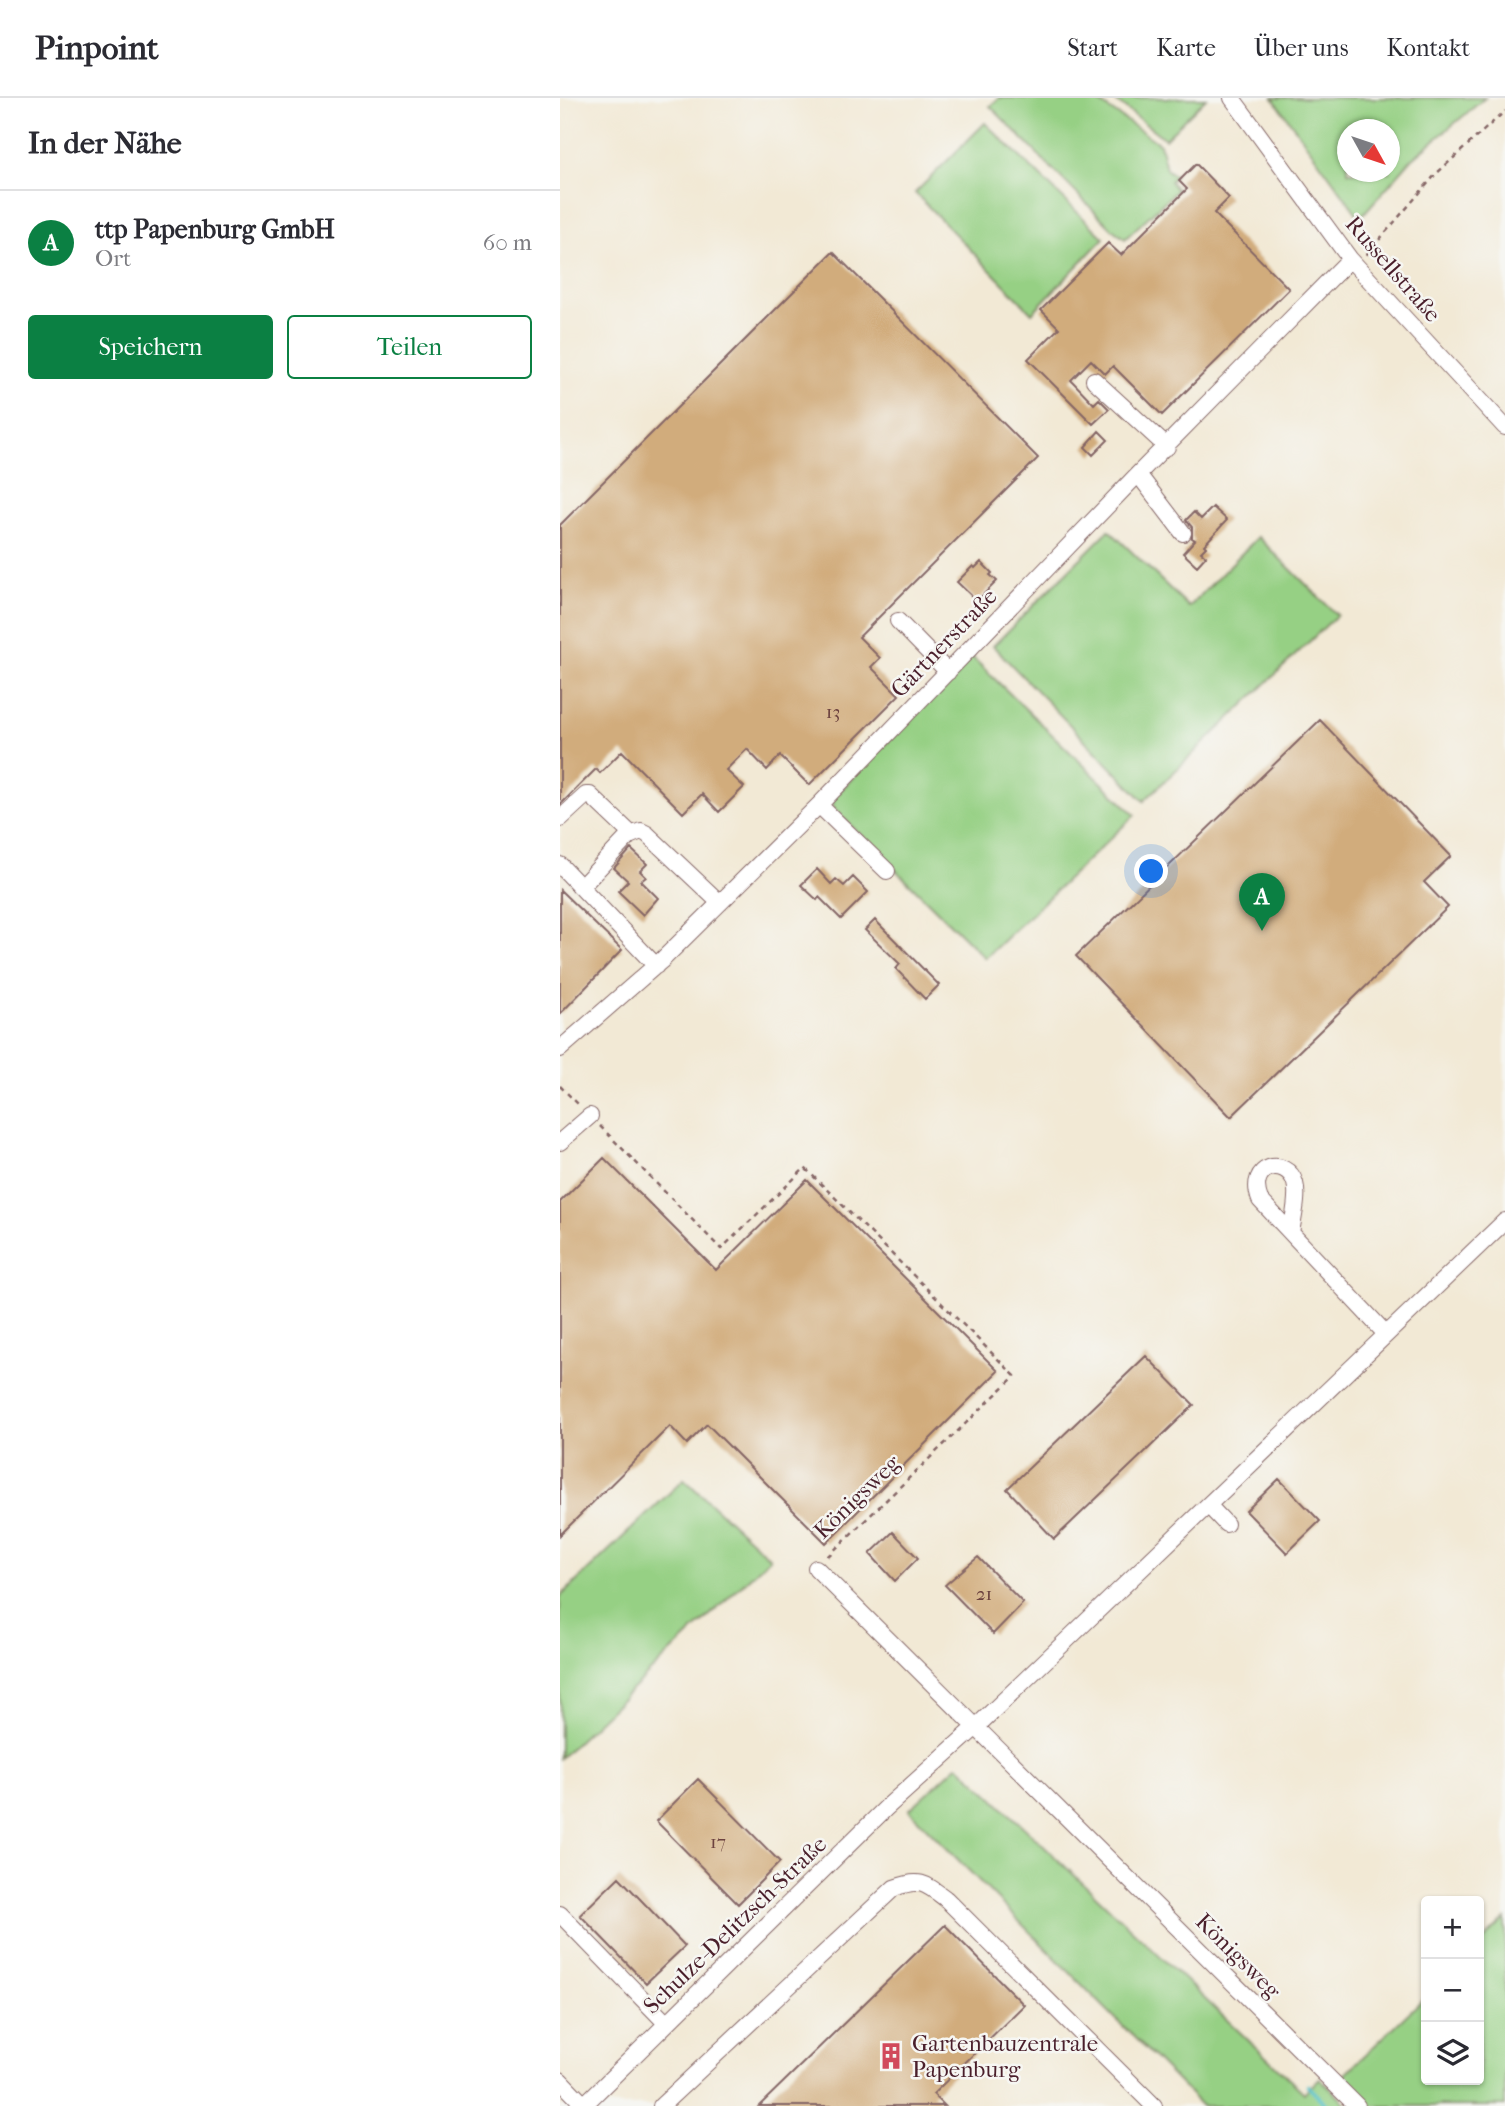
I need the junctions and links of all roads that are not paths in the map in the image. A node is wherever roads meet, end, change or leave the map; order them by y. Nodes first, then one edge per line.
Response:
1 (1232, 98) edge
2 (1353, 262) junction
3 (1094, 380) dead end
4 (1505, 427) edge
5 (1167, 447) junction
6 (1138, 474) junction
7 (1183, 533) dead end
8 (898, 621) dead end
9 (948, 672) junction
10 (818, 805) junction
11 (560, 819) edge
12 (631, 834) junction
13 (560, 865) edge
14 (887, 872) dead end
15 (581, 887) junction
16 (720, 903) junction
17 (656, 966) junction
18 (560, 1049) edge
19 (590, 1116) road end
20 (560, 1142) edge
21 (1505, 1221) edge
22 (1291, 1233) dead end
23 (1386, 1334) junction
24 (1208, 1504) junction
25 (1226, 1524) dead end
26 (816, 1568) road end
27 (976, 1727) junction
28 (560, 1914) edge
29 (666, 2023) junction
30 (560, 2080) edge
31 (583, 2105) edge
32 (661, 2106) edge
33 (1154, 2106) edge
34 (1357, 2106) edge

1 - 2 street, Russellstraße
2 - 4 street, Russellstraße
2 - 5 street, Gärtnerstraße
3 - 5 street
5 - 6 street, Gärtnerstraße
6 - 7 street
6 - 9 street, Gärtnerstraße
8 - 9 street
9 - 10 street, Gärtnerstraße
10 - 14 street
10 - 16 street, Gärtnerstraße
11 - 12 street
12 - 15 street
12 - 16 street
13 - 15 street
15 - 17 street
16 - 17 street, Gärtnerstraße
17 - 18 street, Gärtnerstraße
19 - 20 street
21 - 23 street, Schulze-Delitzsch-Straße
22 - 23 street
23 - 24 street, Schulze-Delitzsch-Straße
24 - 25 street
24 - 27 street, Schulze-Delitzsch-Straße
26 - 27 street, Königsweg
27 - 29 street, Schulze-Delitzsch-Straße
27 - 34 street, Königsweg
28 - 29 street
29 - 31 street, Schulze-Delitzsch-Straße
30 - 31 street
32 - 33 street

